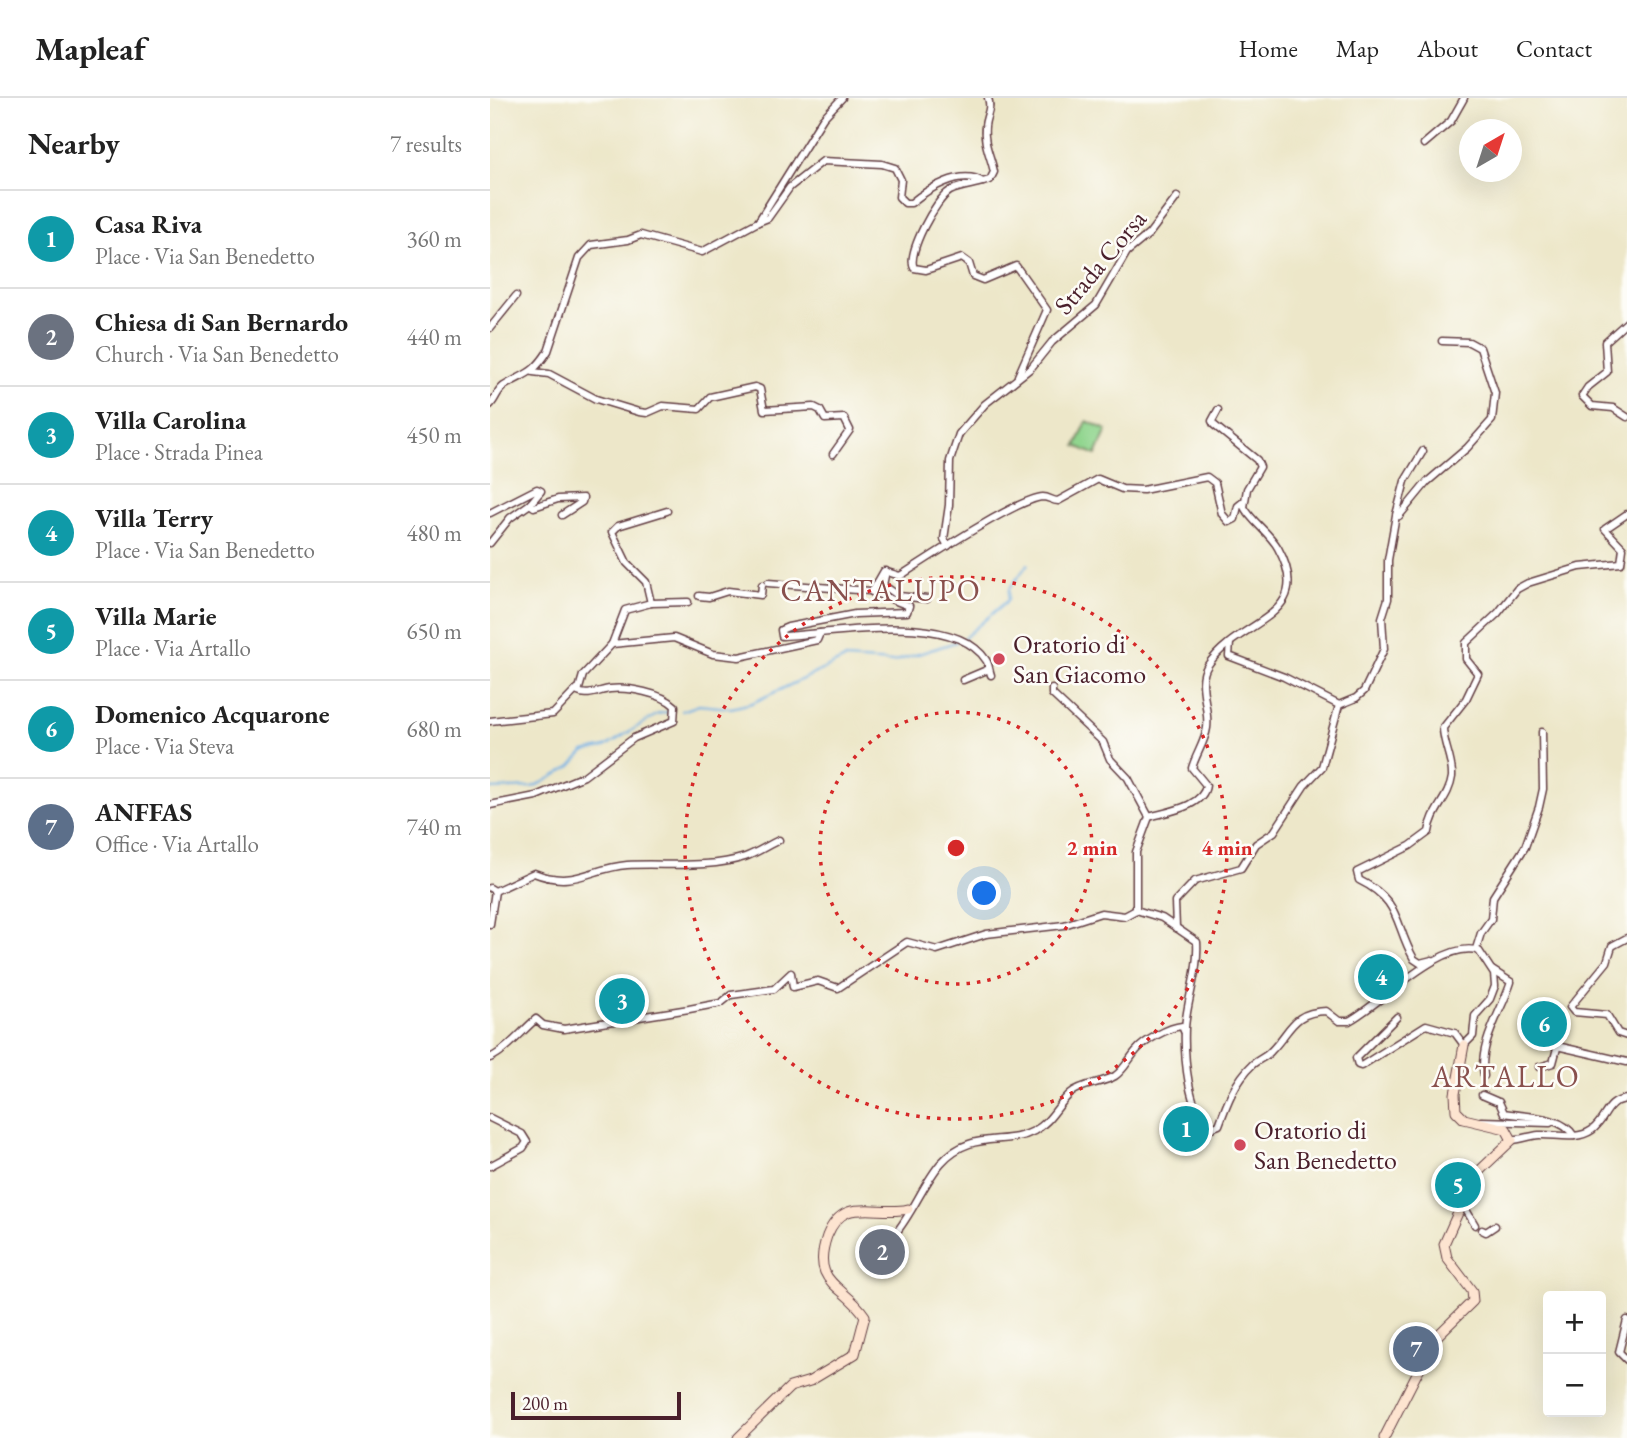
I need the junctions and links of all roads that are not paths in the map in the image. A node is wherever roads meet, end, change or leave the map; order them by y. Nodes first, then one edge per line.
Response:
1 (842, 98) edge
2 (988, 98) edge
3 (1464, 98) edge
4 (1424, 144) dead end
5 (983, 182) junction
6 (1177, 197) dead end
7 (758, 222) junction
8 (516, 296) dead end
9 (1627, 322) edge
10 (490, 328) edge
11 (1442, 341) dead end
12 (533, 372) junction
13 (1018, 376) junction
14 (490, 405) edge
15 (1218, 410) dead end
16 (1627, 417) edge
17 (1423, 451) dead end
18 (833, 454) dead end
19 (1243, 502) junction
20 (530, 504) junction
21 (667, 511) dead end
22 (490, 513) edge
23 (1627, 514) edge
24 (562, 515) dead end
25 (1394, 527) junction
26 (490, 542) edge
27 (948, 546) junction
28 (886, 571) junction
29 (872, 592) junction
30 (699, 596) dead end
31 (927, 599) dead end
32 (688, 602) dead end
33 (651, 603) junction
34 (820, 633) junction
35 (1230, 643) junction
36 (612, 644) junction
37 (963, 680) dead end
38 (577, 689) junction
39 (1052, 689) dead end
40 (1339, 705) junction
41 (490, 721) edge
42 (1542, 732) dead end
43 (490, 805) edge
44 (1149, 817) junction
45 (779, 840) dead end
46 (492, 889) edge
47 (1136, 911) junction
48 (490, 925) edge
49 (1176, 928) junction
50 (1627, 938) edge
51 (1476, 949) junction
52 (1440, 957) junction
53 (1492, 970) junction
54 (1397, 1017) dead end
55 (1184, 1031) junction
56 (1627, 1036) edge
57 (1535, 1042) dead end
58 (1465, 1045) junction
59 (1560, 1049) junction
60 (490, 1058) edge
61 (1627, 1062) edge
62 (1539, 1067) dead end
63 (1484, 1076) dead end
64 (1482, 1095) dead end
65 (1627, 1099) edge
66 (490, 1118) edge
67 (1474, 1122) junction
68 (1552, 1123) junction
69 (1574, 1136) junction
70 (1512, 1140) junction
71 (490, 1166) edge
72 (1461, 1202) junction
73 (908, 1209) junction
74 (1475, 1225) dead end
75 (1495, 1226) dead end
76 (1482, 1230) dead end
77 (860, 1258) dead end
78 (1627, 1321) edge
79 (1627, 1360) edge
80 (738, 1438) edge
81 (1384, 1438) edge

1 - 7 street
2 - 5 street
3 - 4 street
5 - 7 street
5 - 13 street, Strada Corsa
6 - 13 street, Strada Corsa
7 - 12 street
8 - 10 street
9 - 16 street
11 - 25 street
12 - 14 street
12 - 18 street
13 - 27 street, Strada Corsa
15 - 19 street
17 - 25 street
19 - 27 street
19 - 35 street
20 - 22 street
20 - 24 street
20 - 26 street
21 - 33 street
23 - 52 street
25 - 40 street
27 - 28 street
28 - 29 street
28 - 31 street
29 - 30 street
29 - 34 street
32 - 33 street
33 - 36 street
34 - 36 street
34 - 37 street
35 - 40 street
35 - 44 street
36 - 38 street
38 - 41 street
38 - 43 street
39 - 44 street
40 - 49 street
42 - 51 street
44 - 47 street
45 - 46 street
46 - 48 street
47 - 49 street
47 - 60 street
49 - 55 street
50 - 56 street
51 - 52 street
51 - 53 street
52 - 55 street
53 - 58 street
53 - 63 street
54 - 58 street
55 - 73 street
57 - 59 street
58 - 67 street
59 - 61 street
59 - 62 street
64 - 68 street
65 - 69 street
66 - 71 street
67 - 68 street
67 - 70 street
68 - 69 street
69 - 70 street
70 - 72 street
72 - 74 street
72 - 81 street
73 - 77 street
73 - 80 street
75 - 76 street
78 - 79 street

